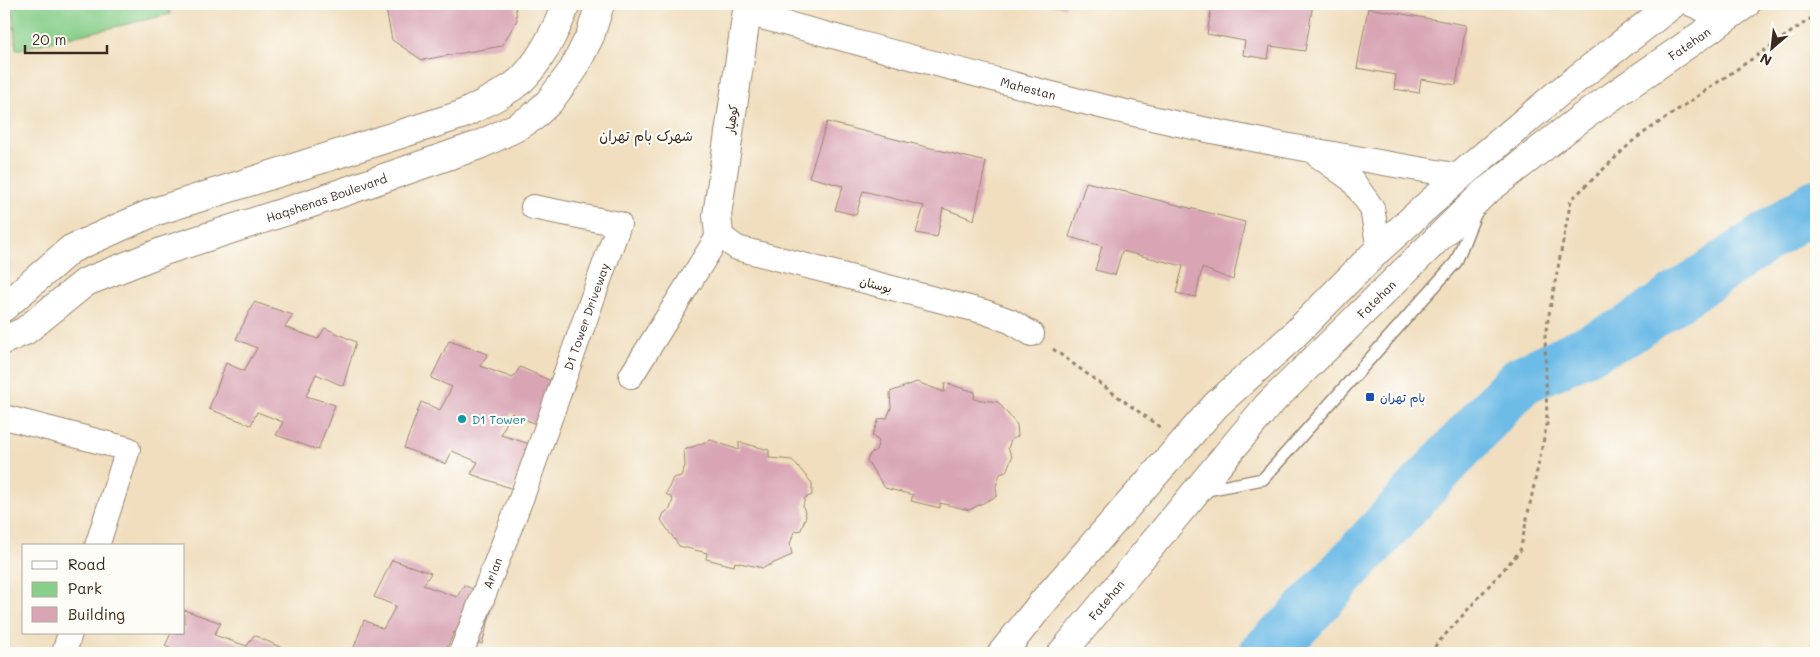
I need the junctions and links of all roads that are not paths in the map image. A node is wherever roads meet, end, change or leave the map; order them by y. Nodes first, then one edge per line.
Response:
1 (566, 4) edge
2 (600, 4) edge
3 (1673, 4) edge
4 (1690, 4) edge
5 (747, 8) edge
6 (1734, 11) edge
7 (1314, 152) junction
8 (1460, 176) junction
9 (1484, 194) junction
10 (533, 207) dead end
11 (719, 235) junction
12 (1379, 249) junction
13 (4, 307) edge
14 (1032, 334) road end
15 (4, 340) edge
16 (631, 376) dead end
17 (4, 417) edge
18 (524, 492) joint
19 (1195, 493) junction
20 (99, 544) edge
21 (70, 634) edge
22 (64, 653) edge
23 (461, 653) edge
24 (1002, 653) edge
25 (1062, 653) edge

1 - 13 street
2 - 15 street, Haqshenas Boulevard
3 - 8 street
4 - 6 street
5 - 7 street, Mahestan
5 - 11 street, کوهیار
6 - 9 street, Fatehan
7 - 8 street, Mahestan
7 - 12 street, Mahestan
8 - 12 street
9 - 19 street, Fatehan
9 - 19 lane
10 - 18 street, D1 Tower Driveway
11 - 14 street, بوستان
11 - 16 street
12 - 24 street
17 - 20 street
18 - 23 street, Arian
19 - 25 street, Fatehan
21 - 22 street

